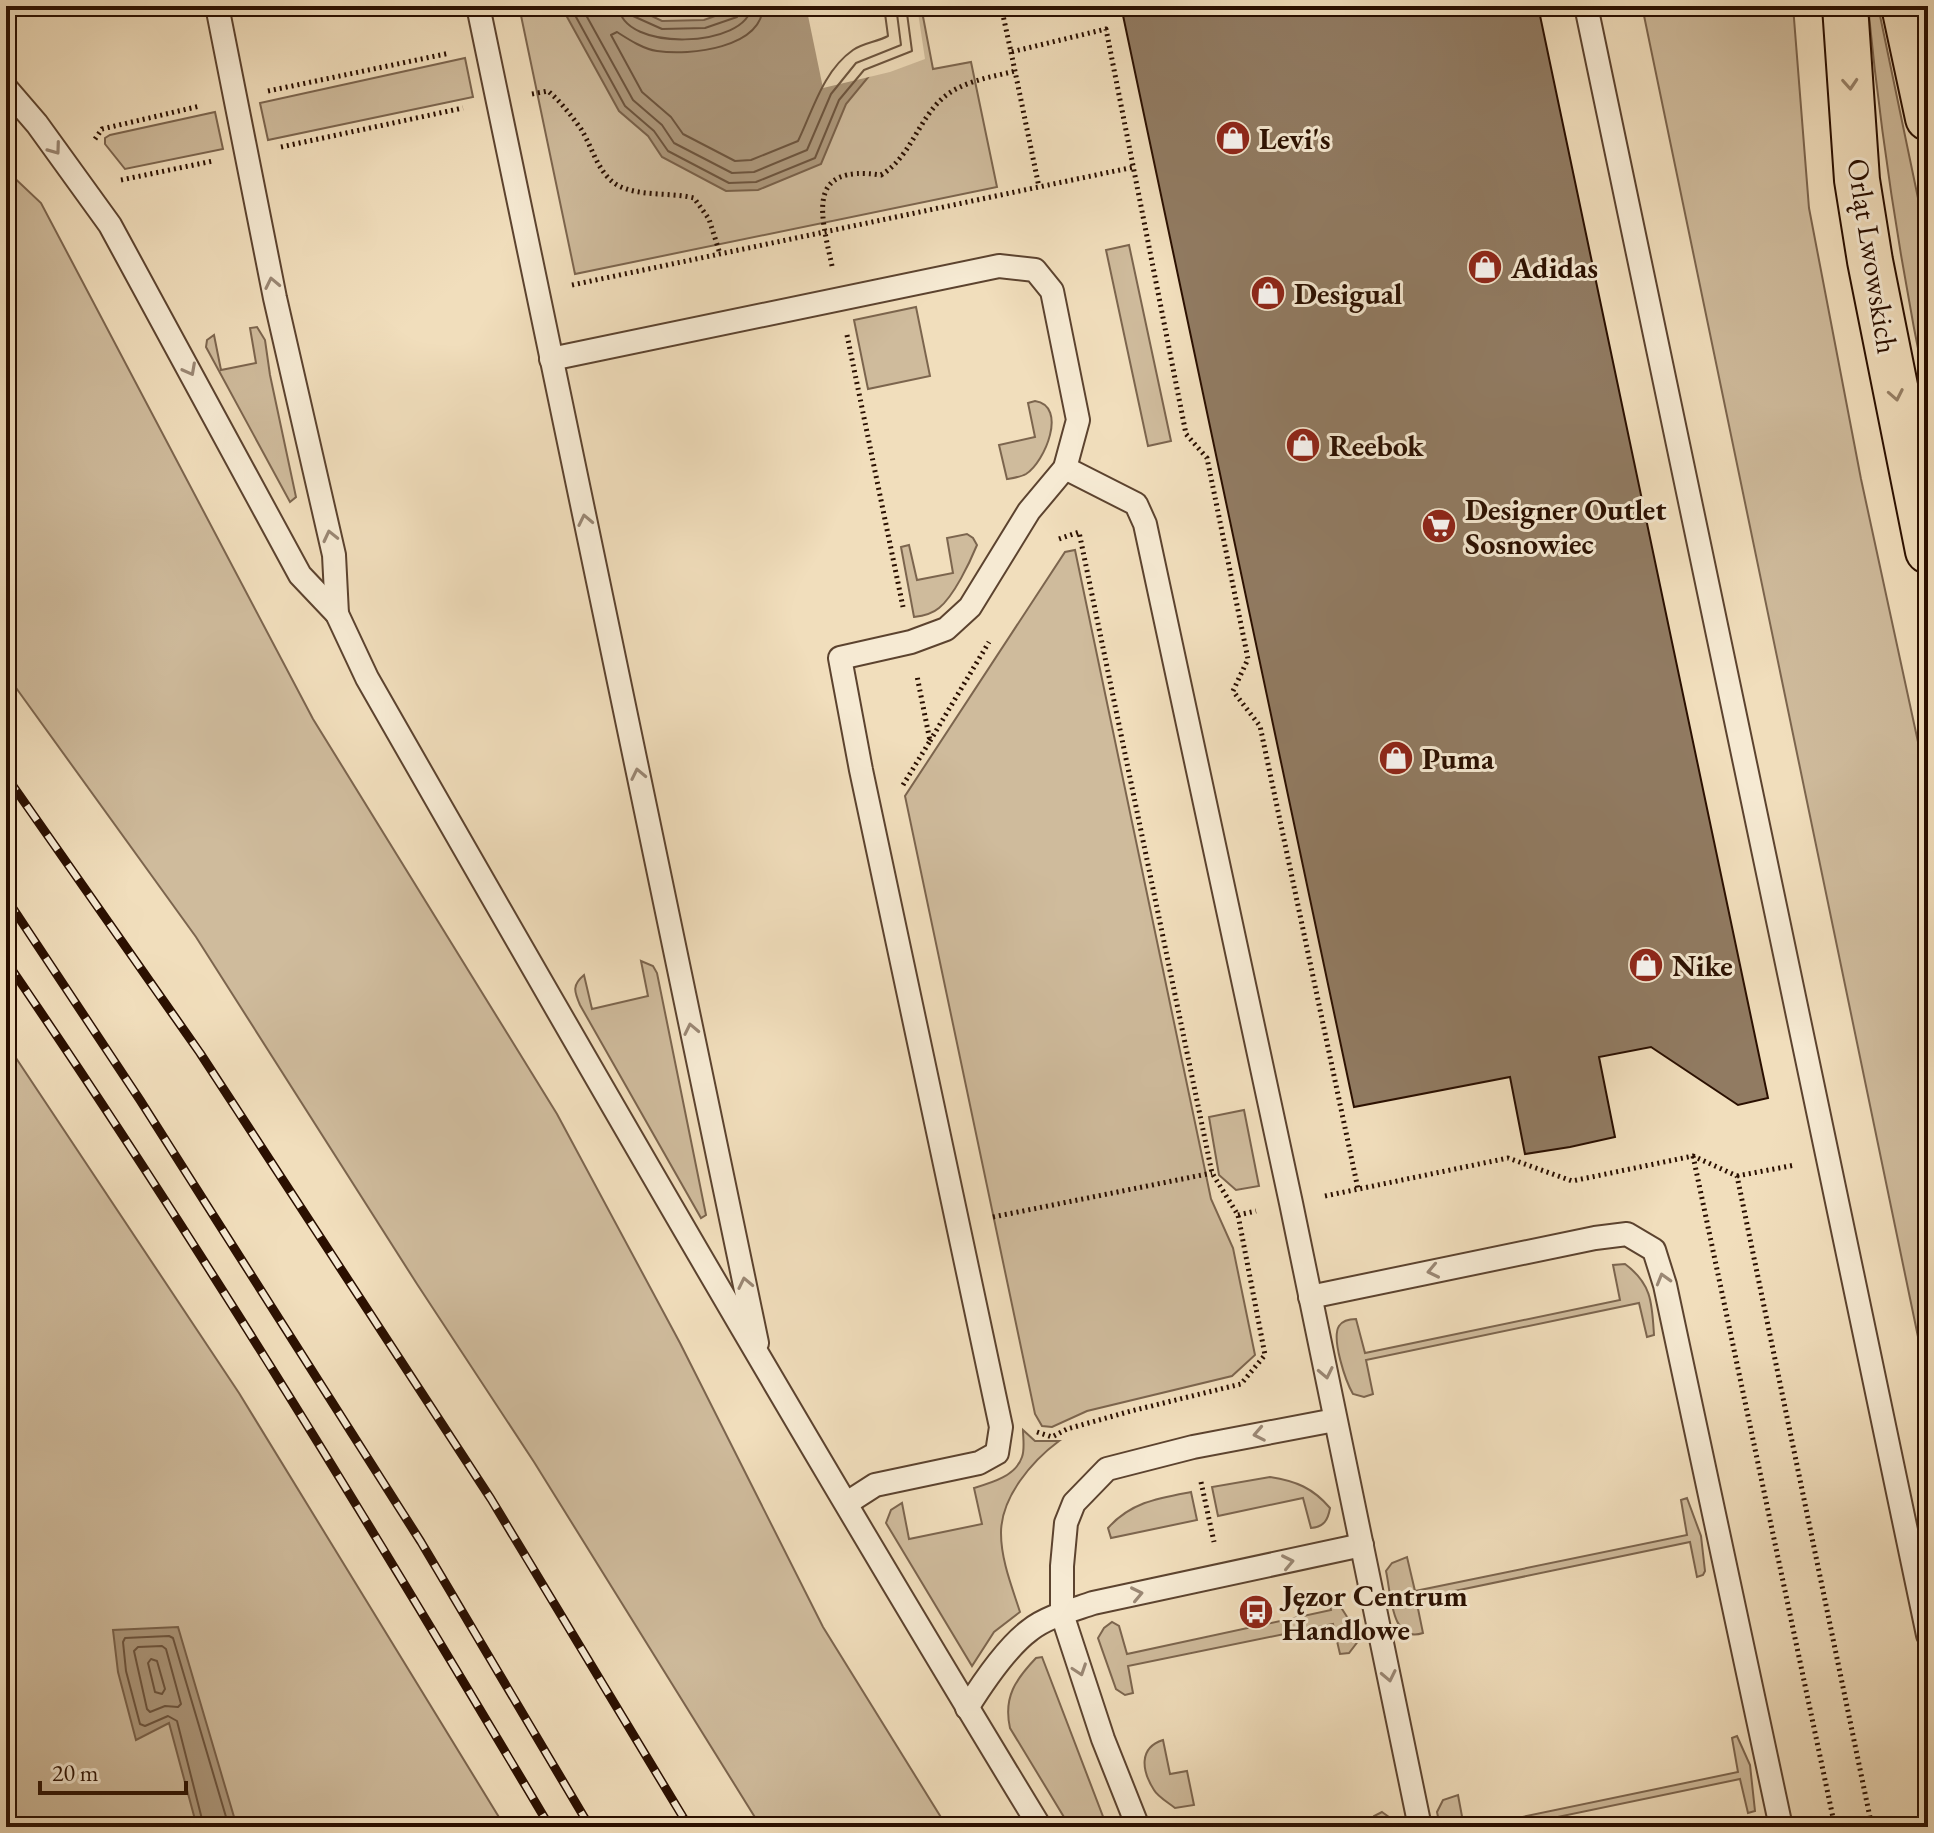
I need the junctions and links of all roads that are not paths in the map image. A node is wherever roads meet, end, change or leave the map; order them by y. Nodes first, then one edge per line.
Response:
1 (217, 6) edge
2 (478, 6) edge
3 (1586, 6) edge
4 (1845, 6) edge
5 (1904, 6) edge
6 (6, 88) edge
7 (1928, 118) edge
8 (551, 359) junction
9 (1065, 468) junction
10 (1928, 551) edge
11 (337, 614) junction
12 (1310, 1297) junction
13 (761, 1360) junction
14 (1335, 1420) junction
15 (847, 1503) junction
16 (1362, 1545) junction
17 (1062, 1614) junction
18 (1928, 1635) edge
19 (967, 1708) junction
20 (1040, 1827) edge
21 (1138, 1827) edge
22 (1420, 1827) edge
23 (1781, 1827) edge

11 -> 1 lane
2 - 8 lane
3 - 18 lane
4 -> 10 main road, Orląt Lwowskich
5 - 7 main road
6 -> 11 lane
8 - 9 lane
13 -> 8 lane
9 - 12 lane
9 - 15 lane
11 - 13 lane
12 -> 14 lane
23 -> 12 lane
13 - 15 lane
14 - 16 lane
14 -> 17 lane
15 - 19 lane
17 -> 16 lane
16 -> 22 lane
17 - 19 lane
17 -> 21 lane
19 - 20 lane

